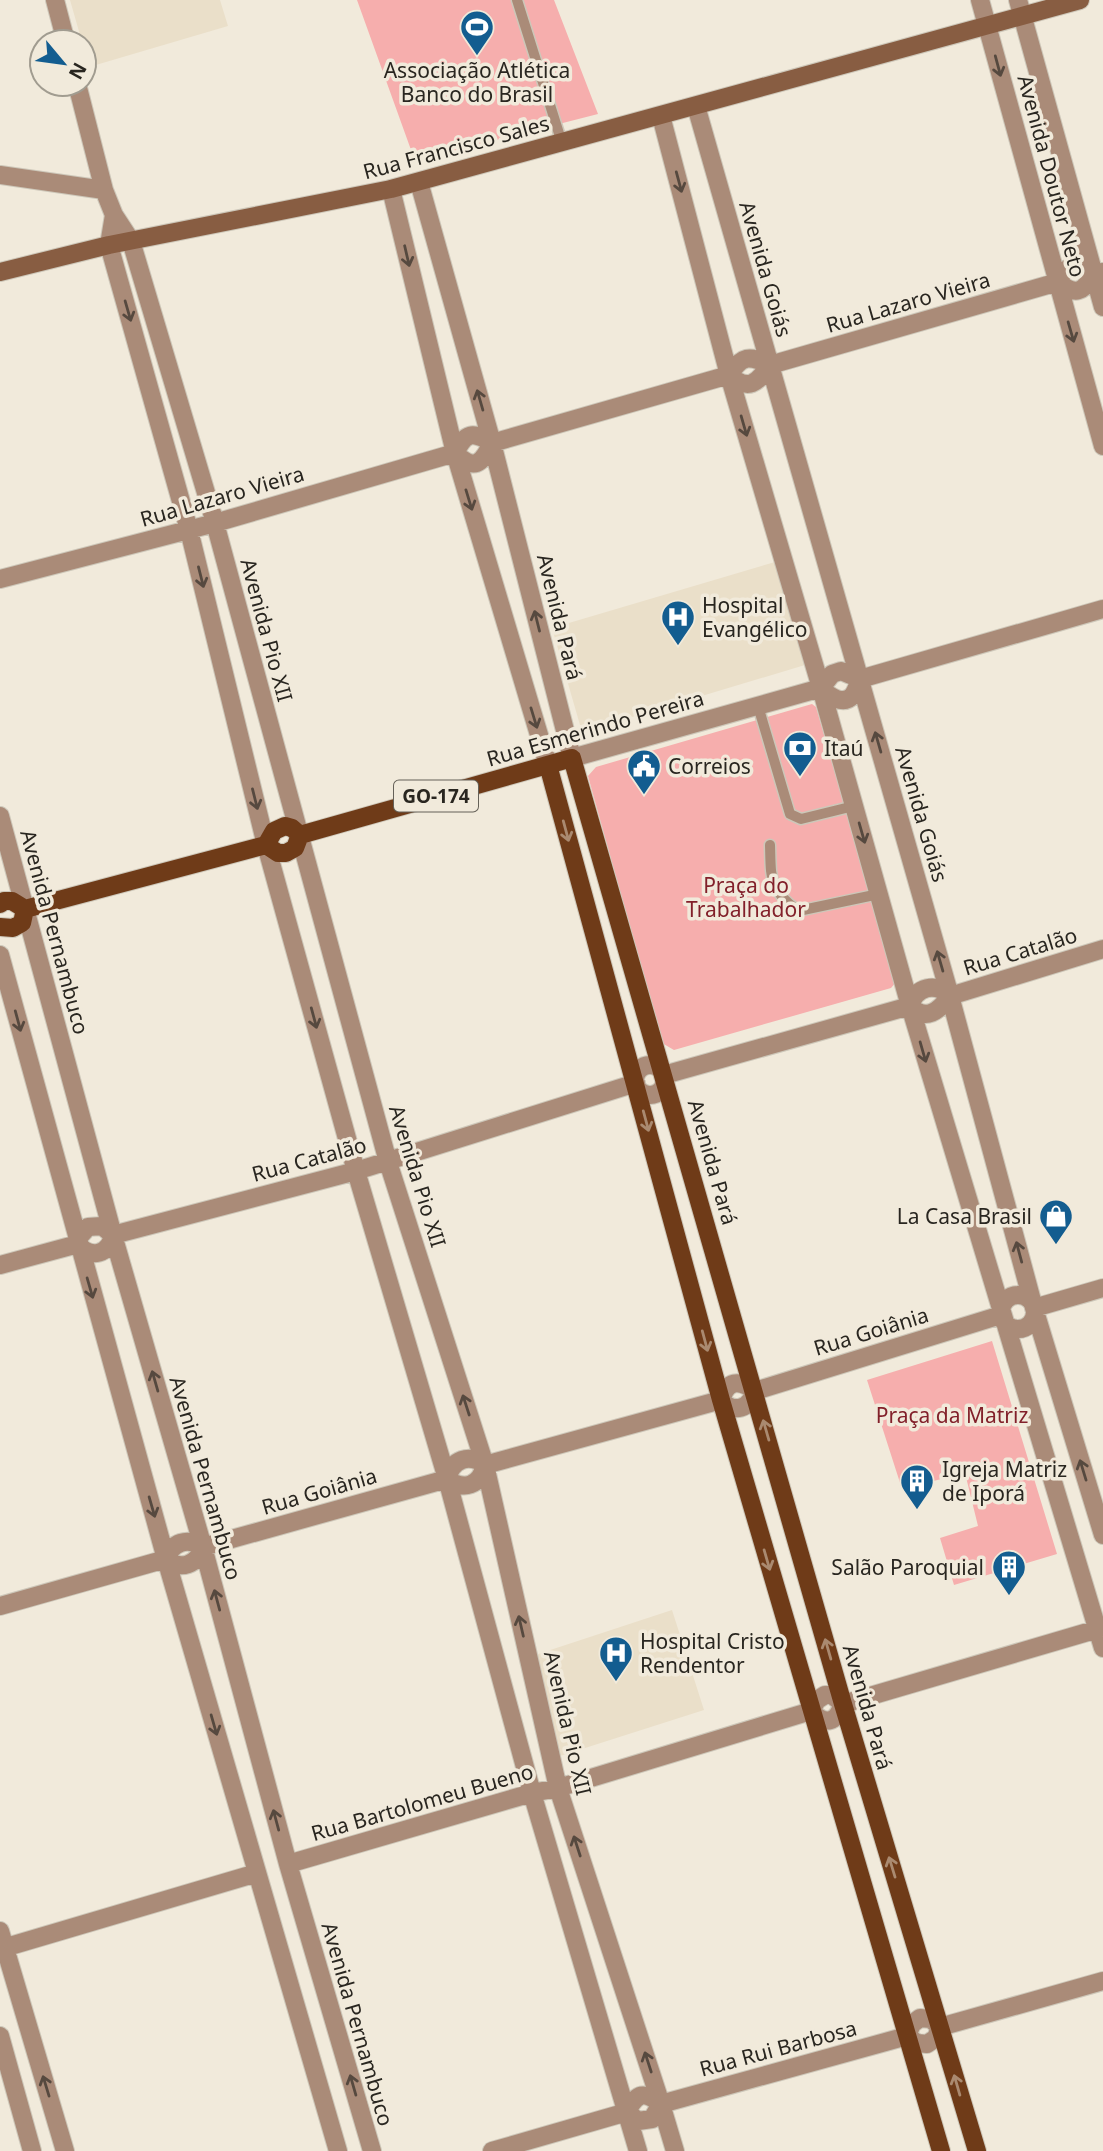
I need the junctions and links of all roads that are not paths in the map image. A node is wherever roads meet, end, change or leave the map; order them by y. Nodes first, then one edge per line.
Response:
1 (55, 0) edge
2 (517, 0) edge
3 (980, 0) edge
4 (1080, 0) edge
5 (1021, 8) edge
6 (987, 26) junction
7 (62, 28) edge
8 (81, 98) edge
9 (696, 106) junction
10 (661, 116) junction
11 (562, 143) junction
12 (0, 175) edge
13 (419, 181) junction
14 (391, 189) junction
15 (104, 190) junction
16 (114, 215) junction
17 (131, 241) junction
18 (109, 245) junction
19 (0, 272) edge
20 (1099, 273) edge
21 (1058, 282) junction
22 (1103, 307) edge
23 (770, 365) junction
24 (729, 375) junction
25 (492, 443) junction
26 (1103, 446) edge
27 (455, 453) junction
28 (215, 523) junction
29 (189, 530) junction
30 (0, 579) edge
31 (1103, 609) edge
32 (860, 679) junction
33 (821, 688) junction
34 (758, 706) junction
35 (572, 758) junction
36 (548, 765) junction
37 (854, 806) junction
38 (0, 816) edge
39 (300, 835) junction
40 (266, 845) junction
41 (770, 845) dead end
42 (879, 894) junction
43 (0, 904) edge
44 (25, 909) junction
45 (0, 927) edge
46 (1103, 949) edge
47 (0, 955) edge
48 (950, 996) junction
49 (910, 1006) junction
50 (664, 1075) junction
51 (636, 1083) junction
52 (388, 1162) junction
53 (356, 1171) junction
54 (113, 1235) junction
55 (78, 1244) junction
56 (0, 1265) edge
57 (1103, 1287) edge
58 (1034, 1308) junction
59 (1001, 1315) junction
60 (755, 1391) junction
61 (721, 1400) junction
62 (485, 1465) junction
63 (447, 1479) junction
64 (1103, 1535) edge
65 (203, 1547) junction
66 (166, 1559) junction
67 (0, 1606) edge
68 (1101, 1626) edge
69 (1103, 1648) edge
70 (843, 1704) junction
71 (810, 1711) junction
72 (558, 1788) junction
73 (532, 1793) junction
74 (288, 1864) junction
75 (257, 1873) junction
76 (2, 1942) edge
77 (1103, 1981) edge
78 (940, 2027) junction
79 (0, 2036) edge
80 (907, 2036) junction
81 (661, 2104) junction
82 (627, 2112) junction
83 (32, 2151) edge
84 (65, 2151) edge
85 (338, 2151) edge
86 (372, 2151) edge
87 (492, 2151) edge
88 (638, 2151) edge
89 (674, 2151) edge
90 (941, 2151) edge
91 (976, 2151) edge

1 - 7 street
2 - 11 lane
3 - 6 street, Avenida Doutor Neto
4 - 5 street, Rua Francisco Sales
5 - 6 street, Rua Francisco Sales
5 - 20 street, Avenida Doutor Neto
6 - 9 street, Rua Francisco Sales
6 -> 21 street, Avenida Doutor Neto
8 - 15 street, Avenida Pio XII
9 - 10 street, Rua Francisco Sales
9 - 23 street, Avenida Goiás
10 - 11 street, Rua Francisco Sales
10 -> 24 street
11 - 13 street, Rua Francisco Sales
12 - 15 street
13 - 14 street, Rua Francisco Sales
25 -> 13 street, Avenida Pará
14 - 17 street, Rua Francisco Sales
14 -> 27 street
15 - 16 street, Avenida Pio XII
16 - 17 street, Avenida Pio XII
16 - 18 street
17 - 18 street, Rua Francisco Sales
17 - 28 street, Avenida Pio XII
18 - 19 street, Rua Francisco Sales
18 -> 29 street
20 - 21 street, Rua Lazaro Vieira
20 - 22 street, Avenida Doutor Neto
21 - 23 street, Rua Lazaro Vieira
21 -> 26 street, Avenida Doutor Neto
23 - 24 street, Rua Lazaro Vieira
23 - 32 street, Avenida Goiás
24 - 25 street, Rua Lazaro Vieira
24 -> 33 street
25 - 27 street, Rua Lazaro Vieira
25 - 27 street, Rua Lazaro Vieira
35 -> 25 street, Avenida Pará
27 - 28 street, Rua Lazaro Vieira
27 -> 36 street
28 - 29 street, Rua Lazaro Vieira
28 - 39 street, Avenida Pio XII
29 - 30 street, Rua Lazaro Vieira
29 -> 40 street
31 - 32 street, Rua Esmerindo Pereira
32 - 33 street, Rua Esmerindo Pereira
32 - 33 street, Rua Esmerindo Pereira
48 -> 32 street, Avenida Goiás
33 - 34 street, Rua Esmerindo Pereira
33 - 37 street
34 - 35 street, Rua Esmerindo Pereira
34 - 37 lane
35 - 36 main road, Rua Esmerindo Pereira / GO-174
35 - 50 main road, Avenida Pará
36 - 39 main road, Rua Esmerindo Pereira / GO-174
36 -> 51 main road
37 -> 42 street
38 - 44 street, Avenida Pernambuco
39 - 40 main road, Rua Esmerindo Pereira / GO-174
39 - 52 street, Avenida Pio XII
40 - 44 main road, Rua Esmerindo Pereira / GO-174
40 -> 53 street
41 - 42 lane
42 - 49 street
43 - 44 main road, Rua Esmerindo Pereira / GO-174
44 - 45 main road, Rua Esmerindo Pereira / GO-174
44 - 54 street, Avenida Pernambuco
46 - 48 street, Rua Catalão
47 -> 55 street
48 - 49 street, Rua Catalão
58 -> 48 street, Avenida Goiás
49 - 50 street, Rua Catalão
49 -> 59 street
50 - 51 street, Rua Catalão
50 - 60 main road, Avenida Pará
51 - 52 street, Rua Catalão
51 -> 61 main road
52 - 53 street, Rua Catalão
62 -> 52 street, Avenida Pio XII
53 - 54 street, Rua Catalão
53 - 63 street
54 - 55 street, Rua Catalão
65 -> 54 street, Avenida Pernambuco
55 - 56 street, Rua Catalão
55 -> 66 street
57 - 58 street
58 - 59 street
64 -> 58 street, Avenida Goiás
59 - 60 street, Rua Goiânia
59 - 68 street
60 - 61 street, Rua Goiânia
70 -> 60 main road, Avenida Pará
61 - 62 street, Rua Goiânia
61 -> 71 main road
62 - 63 street, Rua Goiânia
72 -> 62 street, Avenida Pio XII
63 - 65 street, Rua Goiânia
63 - 73 street
65 - 66 street, Rua Goiânia
74 -> 65 street, Avenida Pernambuco
66 - 67 street, Rua Goiânia
66 -> 75 street
68 - 69 street
68 - 70 street, Rua Bartolomeu Bueno
70 - 71 street, Rua Bartolomeu Bueno
78 -> 70 main road, Avenida Pará
71 - 72 street, Rua Bartolomeu Bueno
71 - 80 main road
72 - 73 street, Rua Bartolomeu Bueno
81 -> 72 street, Avenida Pio XII
73 - 74 street, Rua Bartolomeu Bueno
73 - 82 street
74 - 75 street, Rua Bartolomeu Bueno
86 -> 74 street, Avenida Pernambuco
75 - 76 street, Rua Bartolomeu Bueno
75 - 85 street
84 -> 76 street
77 - 78 street, Rua Rui Barbosa
78 - 80 street, Rua Rui Barbosa
91 -> 78 main road, Avenida Pará
79 - 83 street
80 - 81 street, Rua Rui Barbosa
80 - 90 main road
81 - 82 street, Rua Rui Barbosa
81 - 89 street, Avenida Pio XII
82 - 87 street, Rua Rui Barbosa
82 - 88 street

